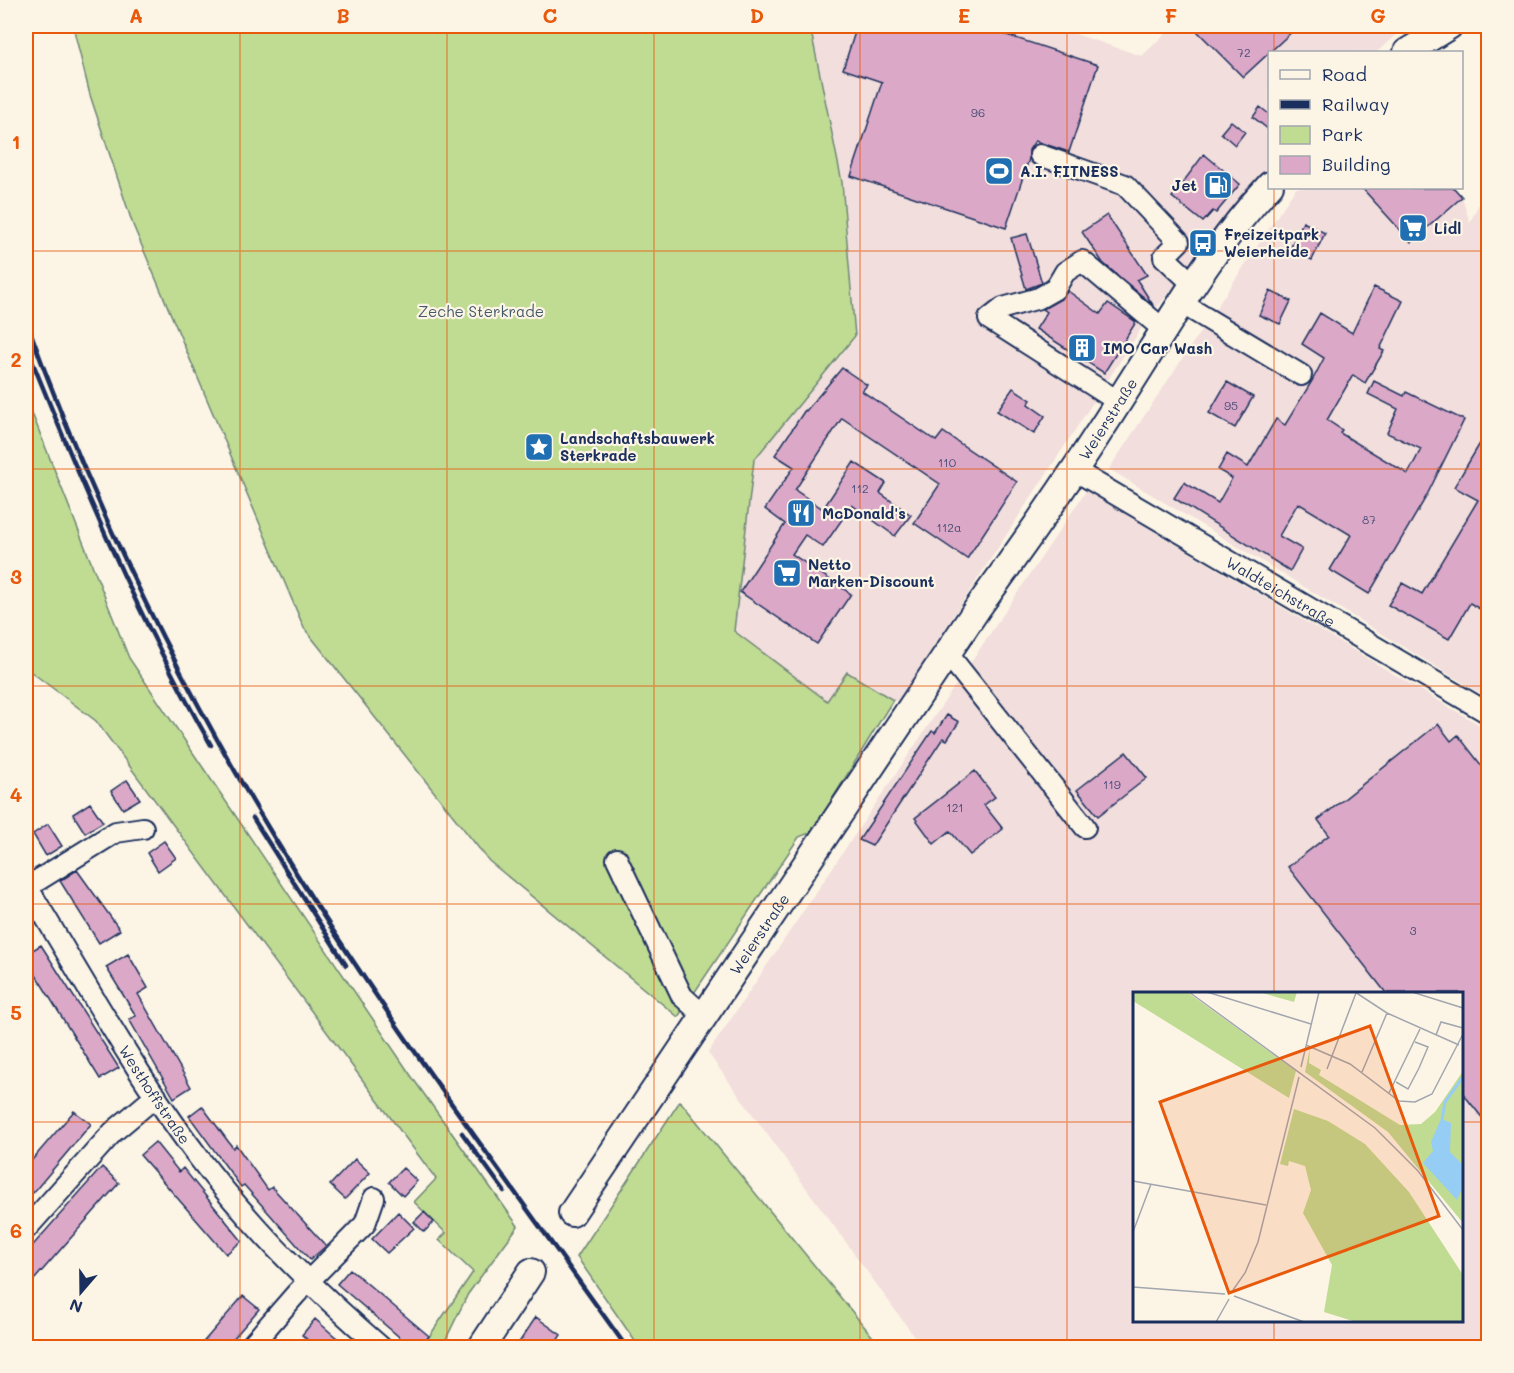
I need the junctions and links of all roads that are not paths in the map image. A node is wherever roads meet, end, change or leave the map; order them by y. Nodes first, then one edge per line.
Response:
1 (1449, 26) edge
2 (1409, 51) edge
3 (1040, 155) dead end
4 (1268, 186) edge
5 (1188, 294) junction
6 (1164, 330) junction
7 (1301, 375) dead end
8 (1119, 402) junction
9 (1074, 470) junction
10 (947, 653) junction
11 (1488, 713) edge
12 (1085, 827) dead end
13 (143, 828) dead end
14 (617, 859) dead end
15 (28, 894) edge
16 (705, 1017) junction
17 (156, 1096) junction
18 (375, 1198) dead end
19 (572, 1214) dead end
20 (26, 1229) edge
21 (531, 1272) dead end
22 (308, 1282) junction
23 (249, 1347) edge
24 (382, 1347) edge
25 (481, 1347) edge

1 - 2 main road
3 - 5 street
4 - 5 main road, Weierstraße
5 - 6 main road, Weierstraße
5 - 7 street
6 - 8 main road, Weierstraße
6 - 8 street
8 - 9 main road, Weierstraße
9 - 10 main road, Weierstraße
9 - 11 street, Waldteichstraße
10 - 12 street
10 - 16 main road, Weierstraße
13 - 15 street, Westhoffstraße
14 - 16 street
15 - 17 street, Westhoffstraße
16 - 19 main road, Weierstraße
17 - 20 street
17 - 22 street, Westhoffstraße
18 - 22 street
21 - 25 main road
22 - 23 street
22 - 24 street, Westhoffstraße

